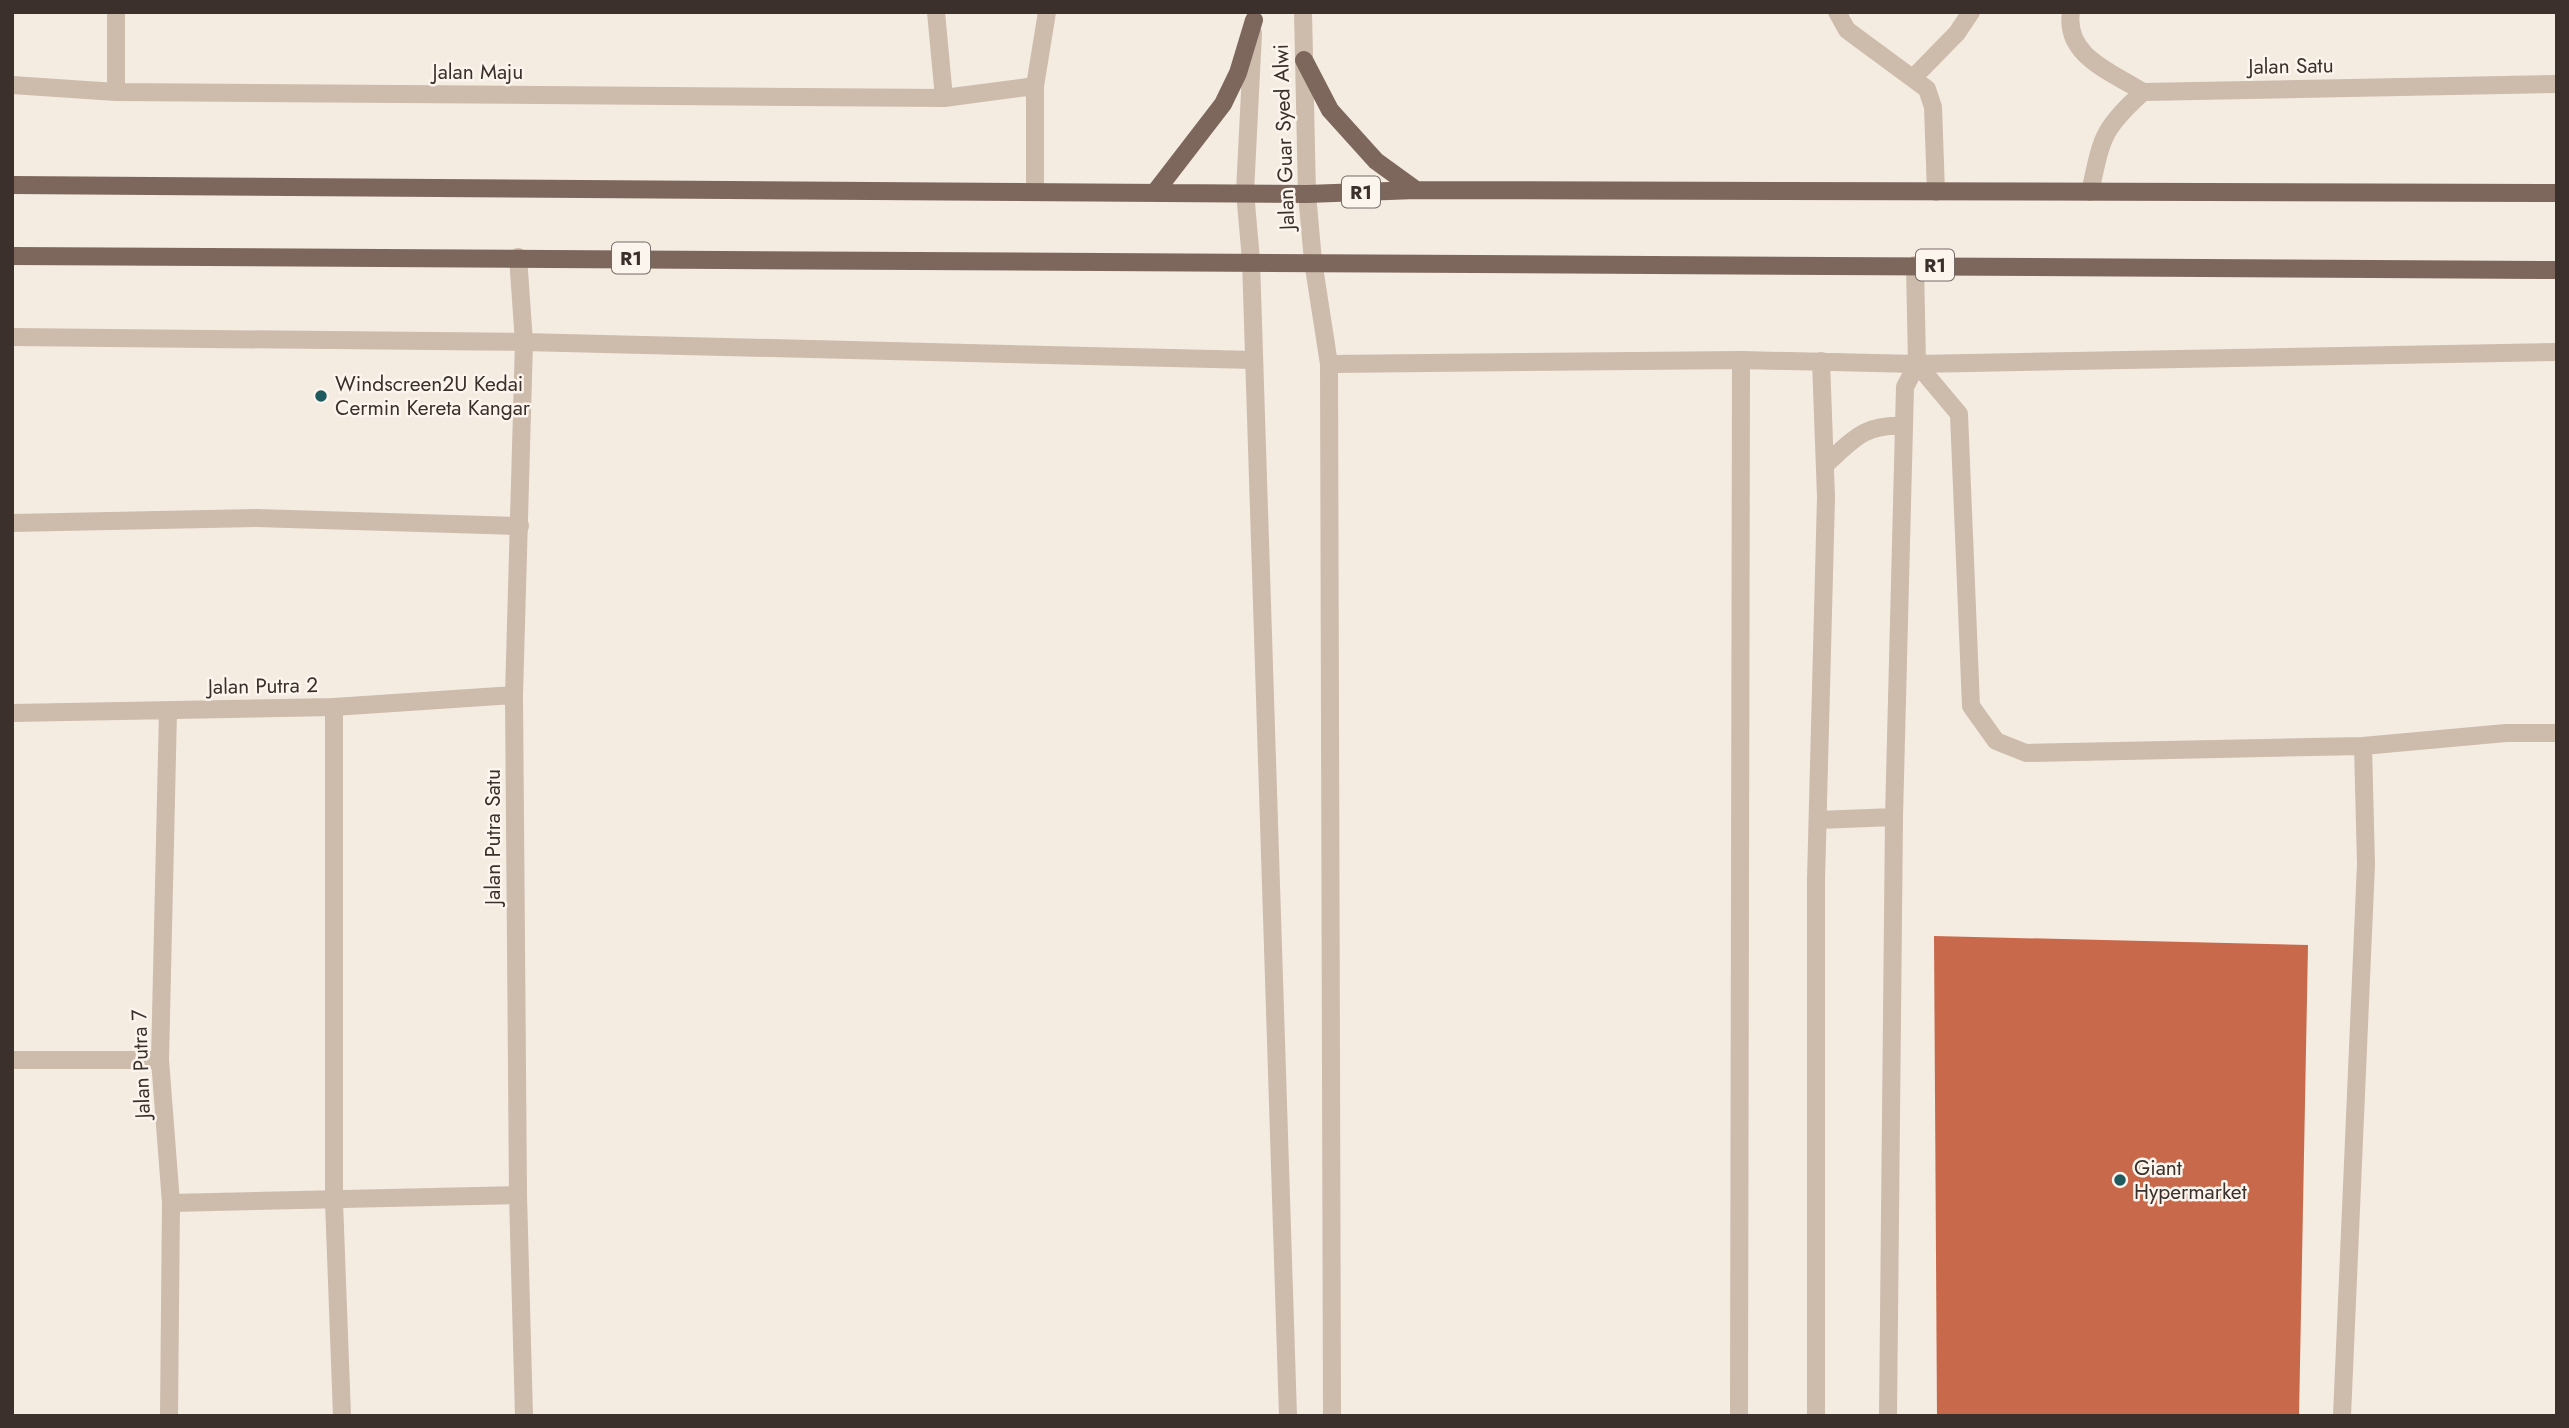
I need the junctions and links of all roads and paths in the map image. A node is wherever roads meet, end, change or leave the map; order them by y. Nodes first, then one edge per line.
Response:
1 (117, 12) edge
2 (936, 12) edge
3 (1046, 12) edge
4 (1303, 12) edge
5 (1837, 12) edge
6 (1971, 12) edge
7 (2071, 12) edge
8 (1255, 16) edge
9 (1304, 60) junction
10 (1914, 77) junction
11 (2557, 84) edge
12 (12, 85) edge
13 (1035, 86) junction
14 (116, 92) junction
15 (2143, 92) junction
16 (944, 97) junction
17 (12, 185) edge
18 (1416, 190) junction
19 (1035, 191) junction
20 (1156, 191) junction
21 (1245, 192) junction
22 (1936, 192) junction
23 (2090, 192) junction
24 (2557, 193) edge
25 (1307, 194) junction
26 (12, 256) edge
27 (518, 257) junction
28 (1251, 260) junction
29 (1313, 261) junction
30 (1915, 265) junction
31 (2557, 270) edge
32 (12, 337) edge
33 (524, 342) junction
34 (2557, 352) edge
35 (1254, 360) junction
36 (1741, 360) junction
37 (1821, 361) junction
38 (1329, 364) junction
39 (1917, 364) junction
40 (1904, 426) junction
41 (1825, 465) junction
42 (12, 523) edge
43 (520, 526) junction
44 (514, 695) junction
45 (334, 707) junction
46 (168, 711) junction
47 (12, 713) edge
48 (2557, 733) edge
49 (2364, 746) junction
50 (1894, 817) junction
51 (1818, 820) junction
52 (12, 1060) edge
53 (160, 1060) junction
54 (518, 1195) junction
55 (334, 1201) junction
56 (171, 1203) junction
57 (169, 1416) edge
58 (342, 1416) edge
59 (524, 1416) edge
60 (1288, 1416) edge
61 (1332, 1416) edge
62 (1739, 1416) edge
63 (1816, 1416) edge
64 (1888, 1416) edge
65 (2342, 1416) edge

1 - 14 street
2 - 16 street
3 - 13 street
4 - 9 street, Jalan Guar Syed Alwi
5 - 10 street
6 - 10 street
7 - 15 street
8 - 20 main road
8 - 21 street, Jalan Guar Syed Alwi
9 - 18 main road
9 - 25 street, Jalan Guar Syed Alwi
10 - 22 street
11 - 15 street, Jalan Satu
12 - 14 street, Jalan Maju
13 - 16 street, Jalan Maju
13 - 19 street
14 - 16 street, Jalan Maju
15 - 23 street
17 - 19 main road, R1
18 - 22 main road, R1
18 - 25 main road, R1
19 - 20 main road, R1
20 - 21 main road, R1
21 - 25 main road, R1
21 - 28 street, Jalan Guar Syed Alwi
22 - 23 main road, R1
23 - 24 main road, R1
25 - 29 street, Jalan Guar Syed Alwi
26 - 27 main road, R1
27 - 28 main road, R1
27 - 33 street, Jalan Putra Satu
28 - 29 main road, R1
28 - 35 street, Jalan Guar Syed Alwi
29 - 30 main road, R1
29 - 38 street, Jalan Guar Syed Alwi
30 - 31 main road, R1
30 - 39 street
32 - 33 street
33 - 35 street
33 - 43 street, Jalan Putra Satu
34 - 39 street
35 - 60 street, Jalan Guar Syed Alwi
36 - 37 street
36 - 38 street
36 - 62 street
37 - 39 street
37 - 41 street
38 - 61 street, Jalan Guar Syed Alwi
39 - 40 street
39 - 49 street
40 - 41 street
40 - 50 street
41 - 51 street
42 - 43 street
43 - 44 street, Jalan Putra Satu
44 - 45 street, Jalan Putra 2
44 - 54 street, Jalan Putra Satu
45 - 46 street, Jalan Putra 2
45 - 55 street
46 - 47 street, Jalan Putra 2
46 - 53 street, Jalan Putra 7
48 - 49 street
49 - 65 street
50 - 51 street
50 - 64 street
51 - 63 street
52 - 53 street
53 - 56 street, Jalan Putra 7
54 - 55 street
54 - 59 street, Jalan Putra Satu
55 - 56 street
55 - 58 street
56 - 57 street, Jalan Putra 7

